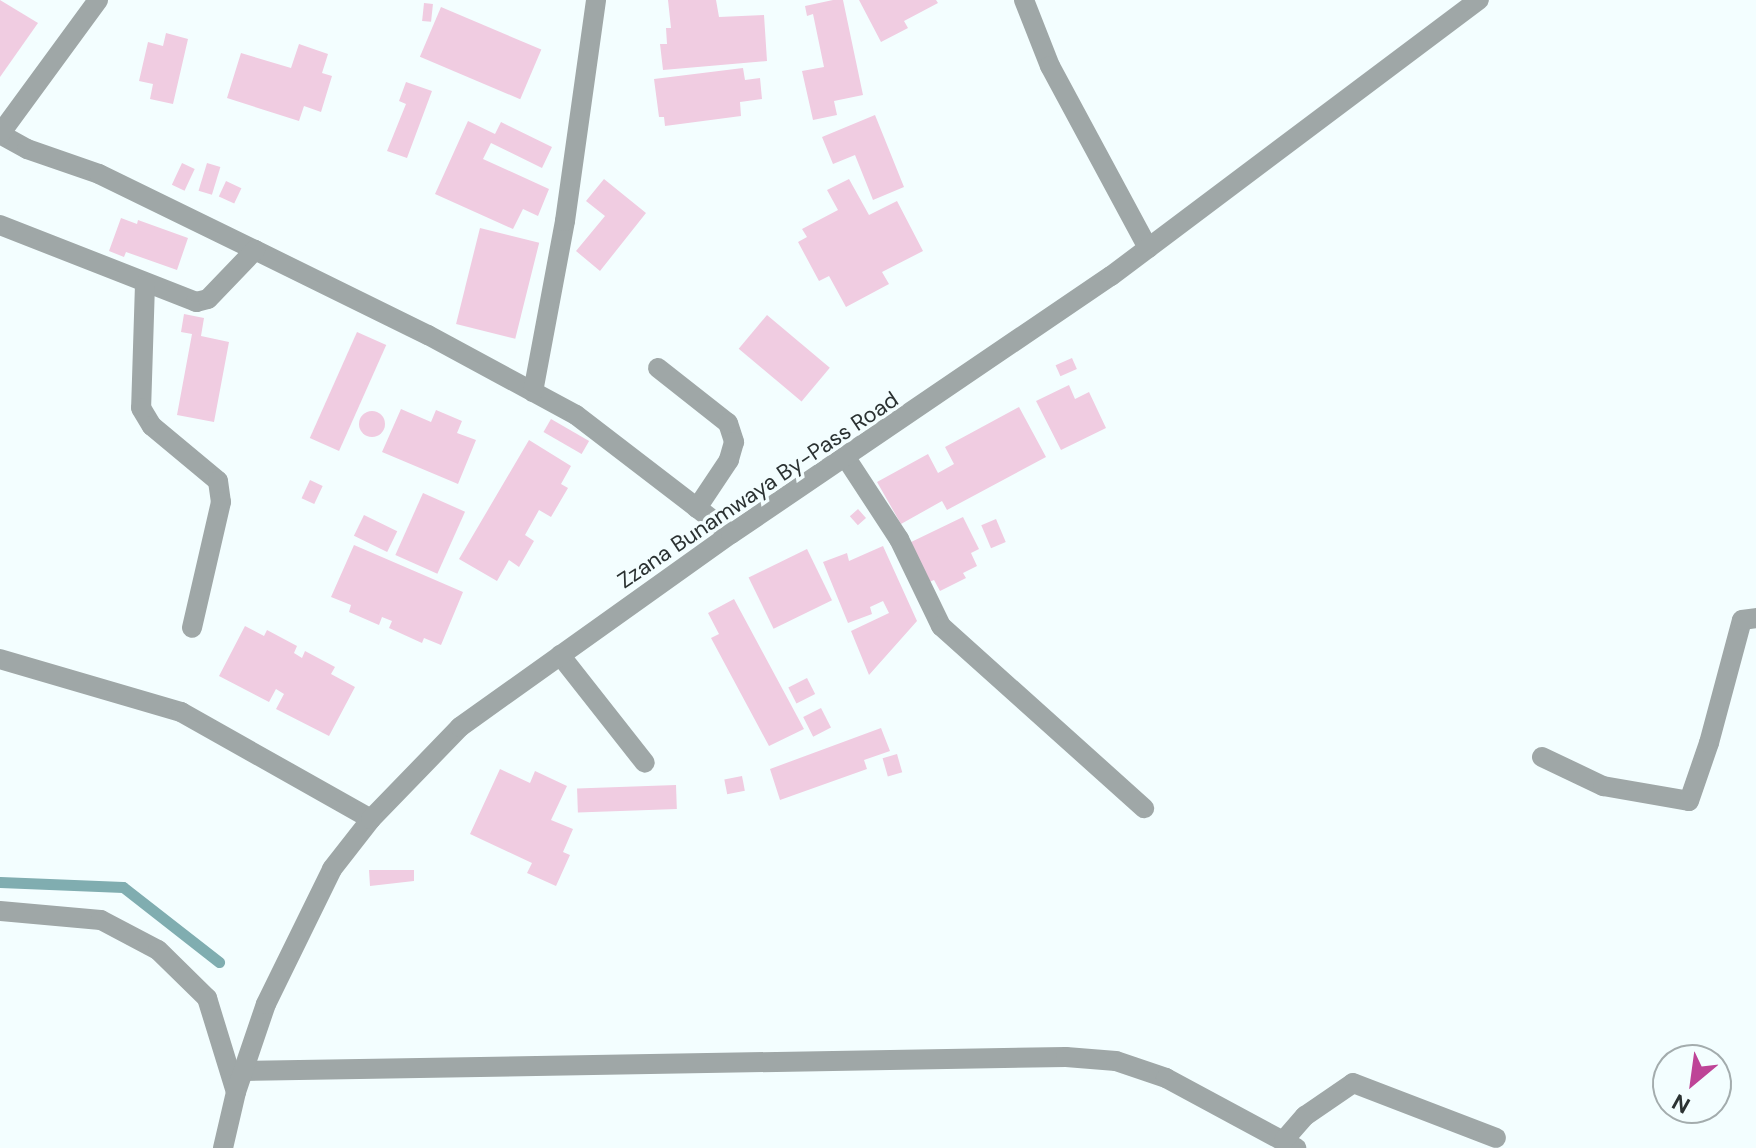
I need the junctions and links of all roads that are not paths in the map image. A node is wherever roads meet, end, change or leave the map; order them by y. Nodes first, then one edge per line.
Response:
1 (98, 0) edge
2 (596, 0) edge
3 (1024, 0) edge
4 (1479, 0) edge
5 (0, 134) edge
6 (0, 225) edge
7 (1148, 248) junction
8 (255, 250) junction
9 (145, 284) junction
10 (658, 368) dead end
11 (533, 392) junction
12 (846, 458) junction
13 (697, 508) junction
14 (731, 534) junction
15 (1756, 618) edge
16 (192, 628) dead end
17 (560, 655) junction
18 (0, 659) edge
19 (1542, 757) dead end
20 (645, 763) dead end
21 (1144, 808) dead end
22 (371, 819) junction
23 (0, 911) edge
24 (244, 1071) junction
25 (236, 1092) junction
26 (1496, 1138) dead end
27 (1290, 1144) edge
28 (223, 1148) edge

1 - 5 street
2 - 11 street
3 - 7 street
4 - 7 street, Zzana Bunamwaya By-Pass Road
5 - 8 street
6 - 9 street
7 - 12 street, Zzana Bunamwaya By-Pass Road
8 - 9 street
8 - 11 street
9 - 16 street
10 - 13 street
11 - 13 street
12 - 14 street, Zzana Bunamwaya By-Pass Road
12 - 21 street
13 - 14 street
14 - 17 street, Zzana Bunamwaya By-Pass Road
15 - 19 street
17 - 20 street
17 - 22 street, Zzana Bunamwaya By-Pass Road
18 - 22 street
22 - 24 street, Zzana Bunamwaya By-Pass Road
23 - 25 street
24 - 25 street, Zzana Bunamwaya By-Pass Road
24 - 27 street
25 - 28 street, Zzana Bunamwaya By-Pass Road
26 - 27 street

